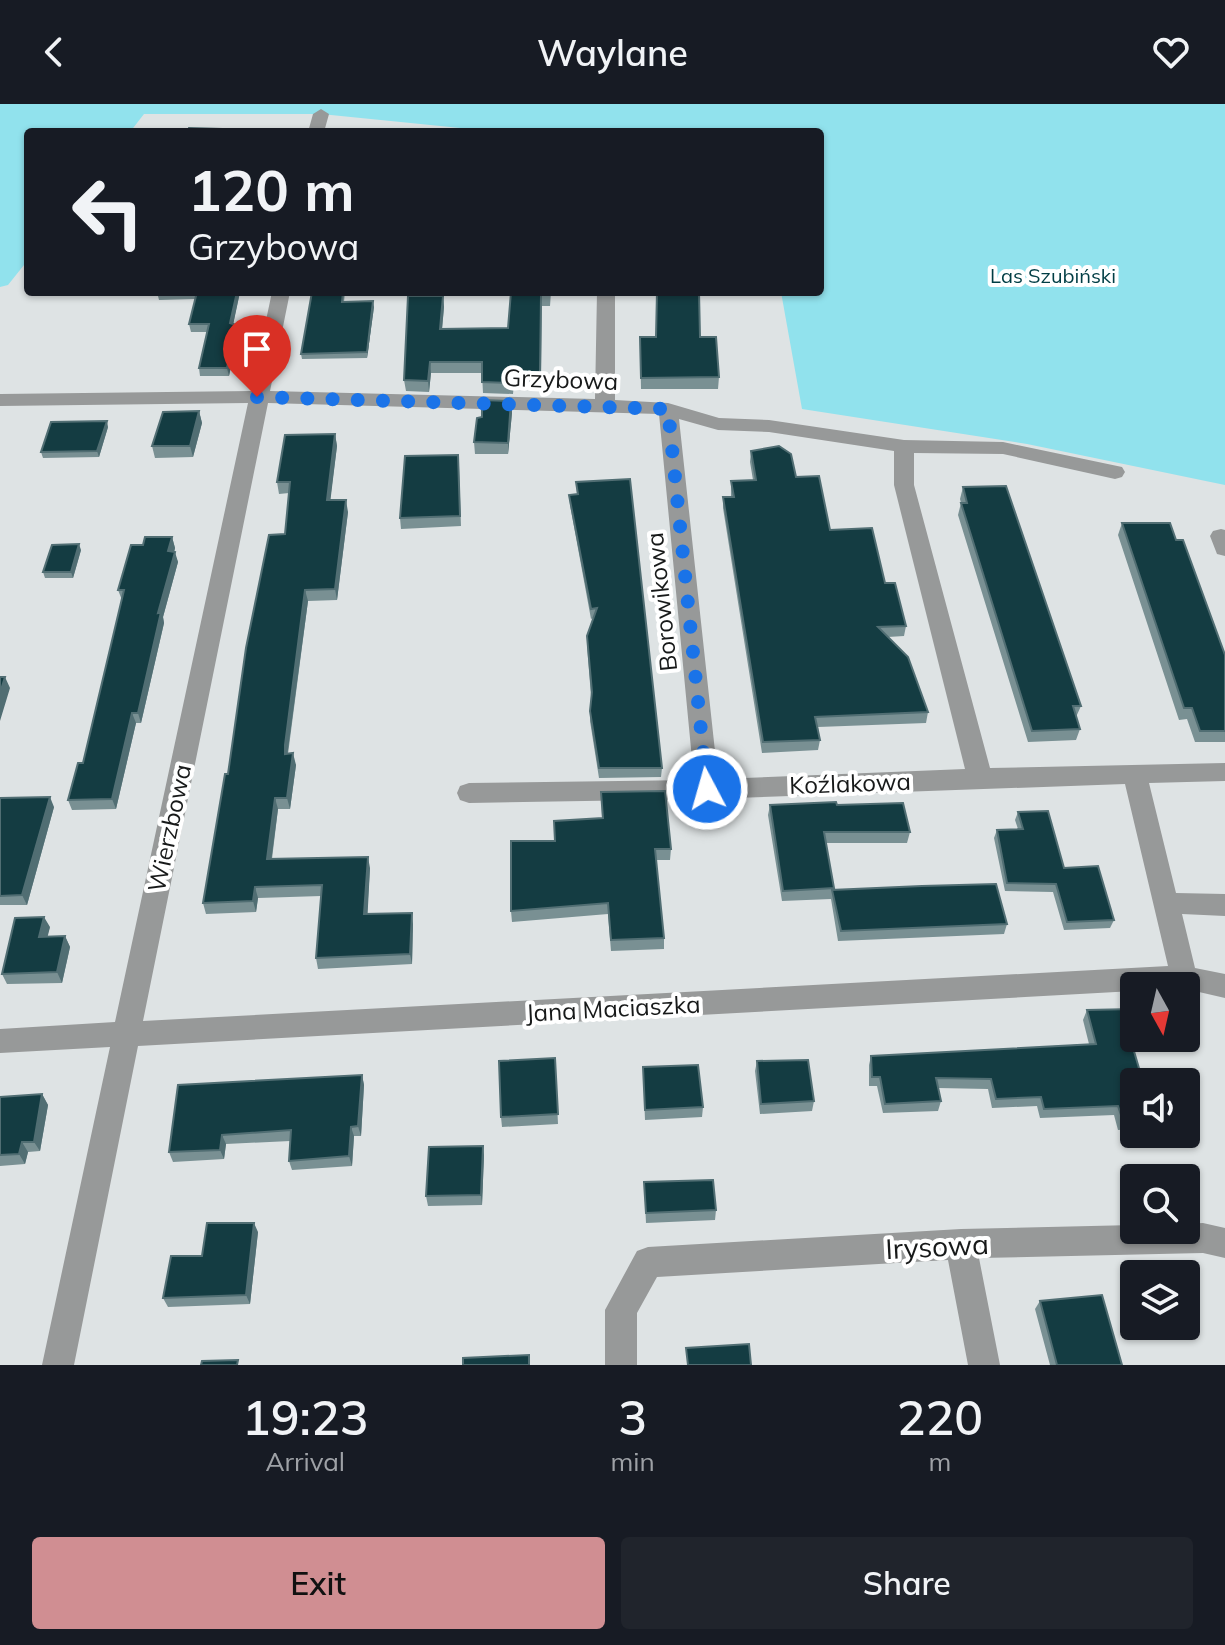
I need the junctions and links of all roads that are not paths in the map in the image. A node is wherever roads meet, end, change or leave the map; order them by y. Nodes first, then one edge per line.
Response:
1 (321, 114) dead end
2 (317, 128) edge
3 (280, 296) edge
4 (606, 296) edge
5 (257, 397) junction
6 (0, 400) edge
7 (605, 405) junction
8 (668, 409) junction
9 (904, 446) junction
10 (1115, 472) dead end
11 (1225, 772) edge
12 (1135, 776) junction
13 (980, 778) junction
14 (707, 789) junction
15 (469, 793) dead end
16 (1166, 903) junction
17 (1225, 905) edge
18 (1183, 972) edge
19 (1120, 980) edge
20 (1200, 981) edge
21 (1225, 986) edge
22 (128, 1034) junction
23 (0, 1041) edge
24 (1225, 1243) edge
25 (961, 1244) junction
26 (58, 1365) edge
27 (621, 1365) edge
28 (984, 1365) edge

1 - 2 street
3 - 5 street, Wierzbowa
4 - 7 street
5 - 6 street, Grzybowa
5 - 7 street, Grzybowa
5 - 22 street, Wierzbowa
7 - 8 street, Grzybowa
8 - 9 street, Grzybowa
8 - 14 street, Borowikowa
9 - 10 street, Grzybowa
9 - 13 street
11 - 12 street, Koźlakowa
12 - 13 street, Koźlakowa
12 - 16 street
13 - 14 street, Koźlakowa
14 - 15 street, Koźlakowa
16 - 17 street
16 - 18 street
19 - 22 street, Jana Maciaszka
20 - 21 street, Jana Maciaszka
22 - 23 street, Jana Maciaszka
22 - 26 street, Wierzbowa
24 - 25 street, Irysowa
25 - 27 street, Irysowa
25 - 28 street

